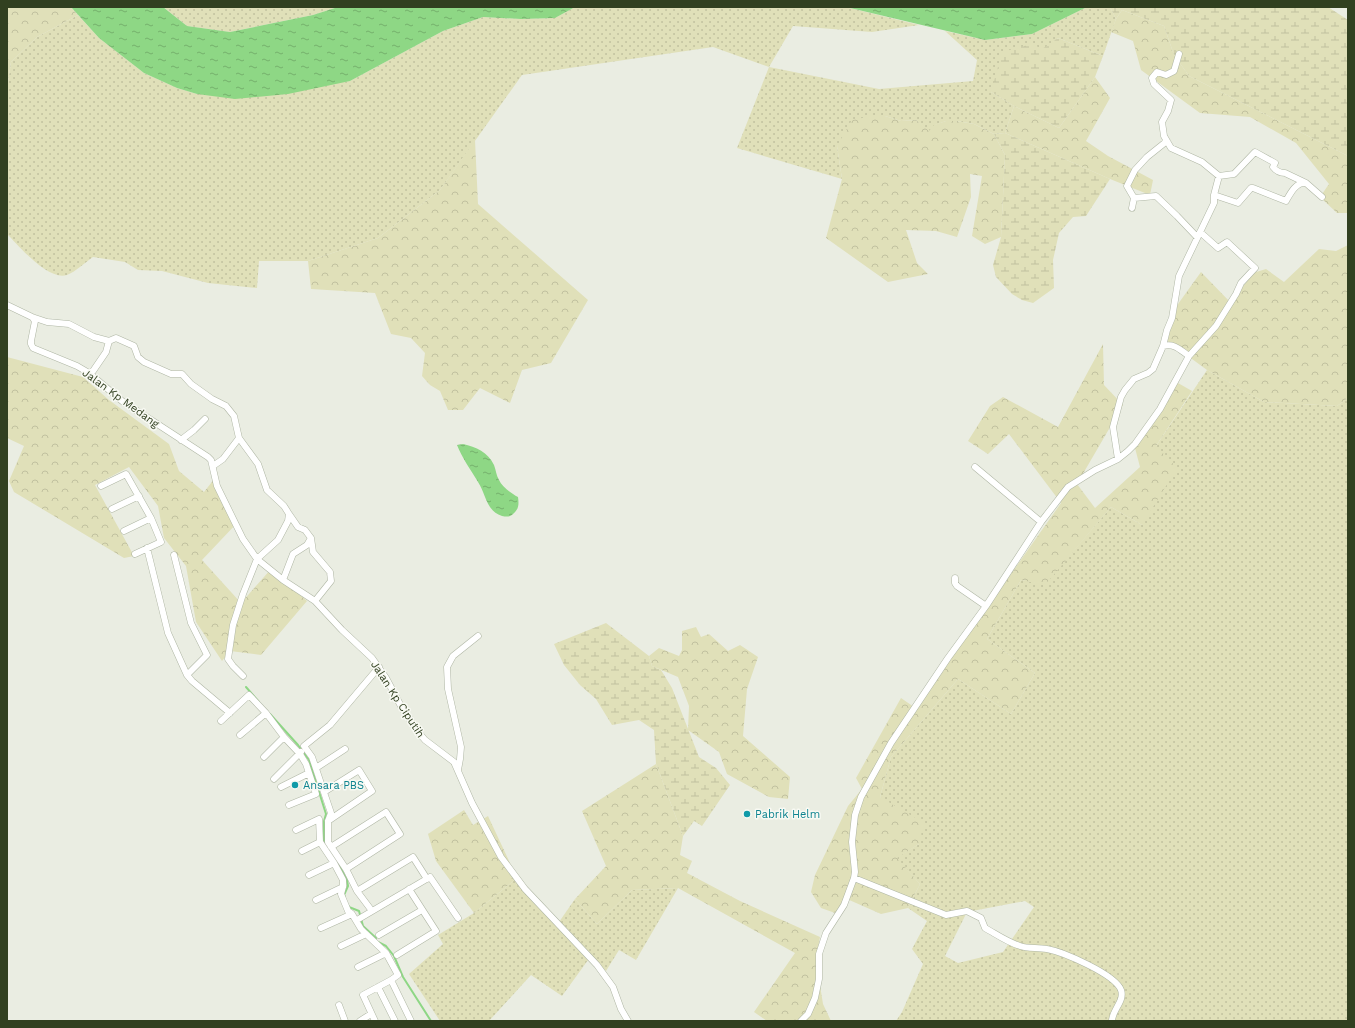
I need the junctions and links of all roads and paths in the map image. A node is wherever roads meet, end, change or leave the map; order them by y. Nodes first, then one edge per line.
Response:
1 (1179, 54) dead end
2 (1167, 141) junction
3 (1219, 176) junction
4 (1306, 183) junction
5 (1214, 195) junction
6 (1322, 197) dead end
7 (1134, 198) junction
8 (1132, 208) dead end
9 (1198, 234) junction
10 (7, 305) edge
11 (32, 317) junction
12 (109, 341) junction
13 (1163, 346) junction
14 (1189, 356) junction
15 (89, 373) junction
16 (205, 419) dead end
17 (239, 438) junction
18 (180, 440) junction
19 (1118, 459) junction
20 (213, 466) junction
21 (975, 468) dead end
22 (101, 486) dead end
23 (139, 496) junction
24 (112, 509) dead end
25 (289, 514) junction
26 (151, 518) junction
27 (1041, 522) junction
28 (124, 530) dead end
29 (311, 538) junction
30 (147, 548) junction
31 (135, 554) dead end
32 (174, 555) dead end
33 (257, 559) junction
34 (955, 578) dead end
35 (283, 580) junction
36 (315, 601) junction
37 (986, 606) junction
38 (478, 636) dead end
39 (378, 667) junction
40 (187, 676) junction
41 (243, 676) dead end
42 (230, 713) junction
43 (266, 713) junction
44 (221, 721) dead end
45 (240, 735) dead end
46 (284, 737) junction
47 (304, 746) junction
48 (345, 749) dead end
49 (300, 754) junction
50 (264, 757) dead end
51 (316, 768) junction
52 (458, 770) junction
53 (309, 774) junction
54 (274, 779) dead end
55 (281, 787) dead end
56 (324, 792) junction
57 (289, 805) dead end
58 (328, 821) junction
59 (296, 830) dead end
60 (320, 842) junction
61 (331, 847) junction
62 (302, 851) dead end
63 (334, 863) junction
64 (346, 869) junction
65 (310, 875) dead end
66 (854, 878) junction
67 (427, 879) junction
68 (343, 887) junction
69 (409, 889) junction
70 (357, 891) junction
71 (316, 900) dead end
72 (422, 910) junction
73 (372, 911) junction
74 (352, 914) junction
75 (458, 918) dead end
76 (357, 920) junction
77 (320, 928) dead end
78 (366, 934) junction
79 (379, 935) dead end
80 (341, 946) dead end
81 (386, 953) junction
82 (397, 955) dead end
83 (358, 967) dead end
84 (391, 980) junction
85 (378, 987) junction
86 (339, 1005) dead end
87 (371, 1014) junction
88 (346, 1021) edge
89 (360, 1021) edge
90 (375, 1021) edge
91 (395, 1021) edge
92 (411, 1021) edge
93 (628, 1021) edge
94 (801, 1021) edge
95 (1112, 1021) edge

1 - 2 street
2 - 3 street
2 - 7 street
3 - 4 street
3 - 5 street
4 - 5 street
4 - 6 street
5 - 9 street
7 - 8 street
7 - 9 street
9 - 13 street
9 - 14 street
10 - 11 street
11 - 12 street
11 - 15 street, Jalan Kp Medang
12 - 15 street
12 - 17 street
13 - 14 street
13 - 19 street
14 - 19 street
15 - 18 street, Jalan Kp Medang
16 - 18 street
17 - 20 street
17 - 25 street
18 - 20 street, Jalan Kp Medang
19 - 27 street
20 - 33 street, Jalan Kp Ciputih
21 - 27 street
22 - 23 street
23 - 24 street
23 - 26 street
25 - 29 street
25 - 33 street
26 - 28 street
26 - 30 street
27 - 37 street
29 - 35 street
29 - 36 street
30 - 31 street
30 - 40 street
32 - 40 street
33 - 35 street, Jalan Kp Ciputih
33 - 41 street
34 - 37 street
35 - 36 street, Jalan Kp Ciputih
36 - 39 street, Jalan Kp Ciputih
37 - 66 street
38 - 52 street
39 - 47 street
39 - 52 street, Jalan Kp Ciputih
40 - 42 street
42 - 43 street
42 - 44 street
43 - 45 street
43 - 46 street
46 - 49 street
46 - 50 street
47 - 49 street
47 - 51 street
48 - 51 street
49 - 53 street
49 - 54 street
51 - 56 street
52 - 93 street, Jalan Kp Ciputih
53 - 55 street
53 - 57 street
56 - 58 street
56 - 58 street
58 - 61 street
59 - 60 street
60 - 62 street
60 - 63 street
61 - 64 street
61 - 64 street
63 - 65 street
63 - 68 street
64 - 70 street
66 - 94 street
66 - 95 street
67 - 69 street
67 - 70 street
67 - 75 street
68 - 71 street
68 - 74 street
69 - 72 street
69 - 73 street
70 - 73 street
72 - 79 street
72 - 82 street
73 - 76 street
74 - 76 street
74 - 77 street
76 - 78 street
78 - 80 street
78 - 81 street
81 - 83 street
81 - 84 street
84 - 85 street
84 - 92 street
85 - 87 street
85 - 91 street
86 - 88 street
87 - 89 street
87 - 90 street

